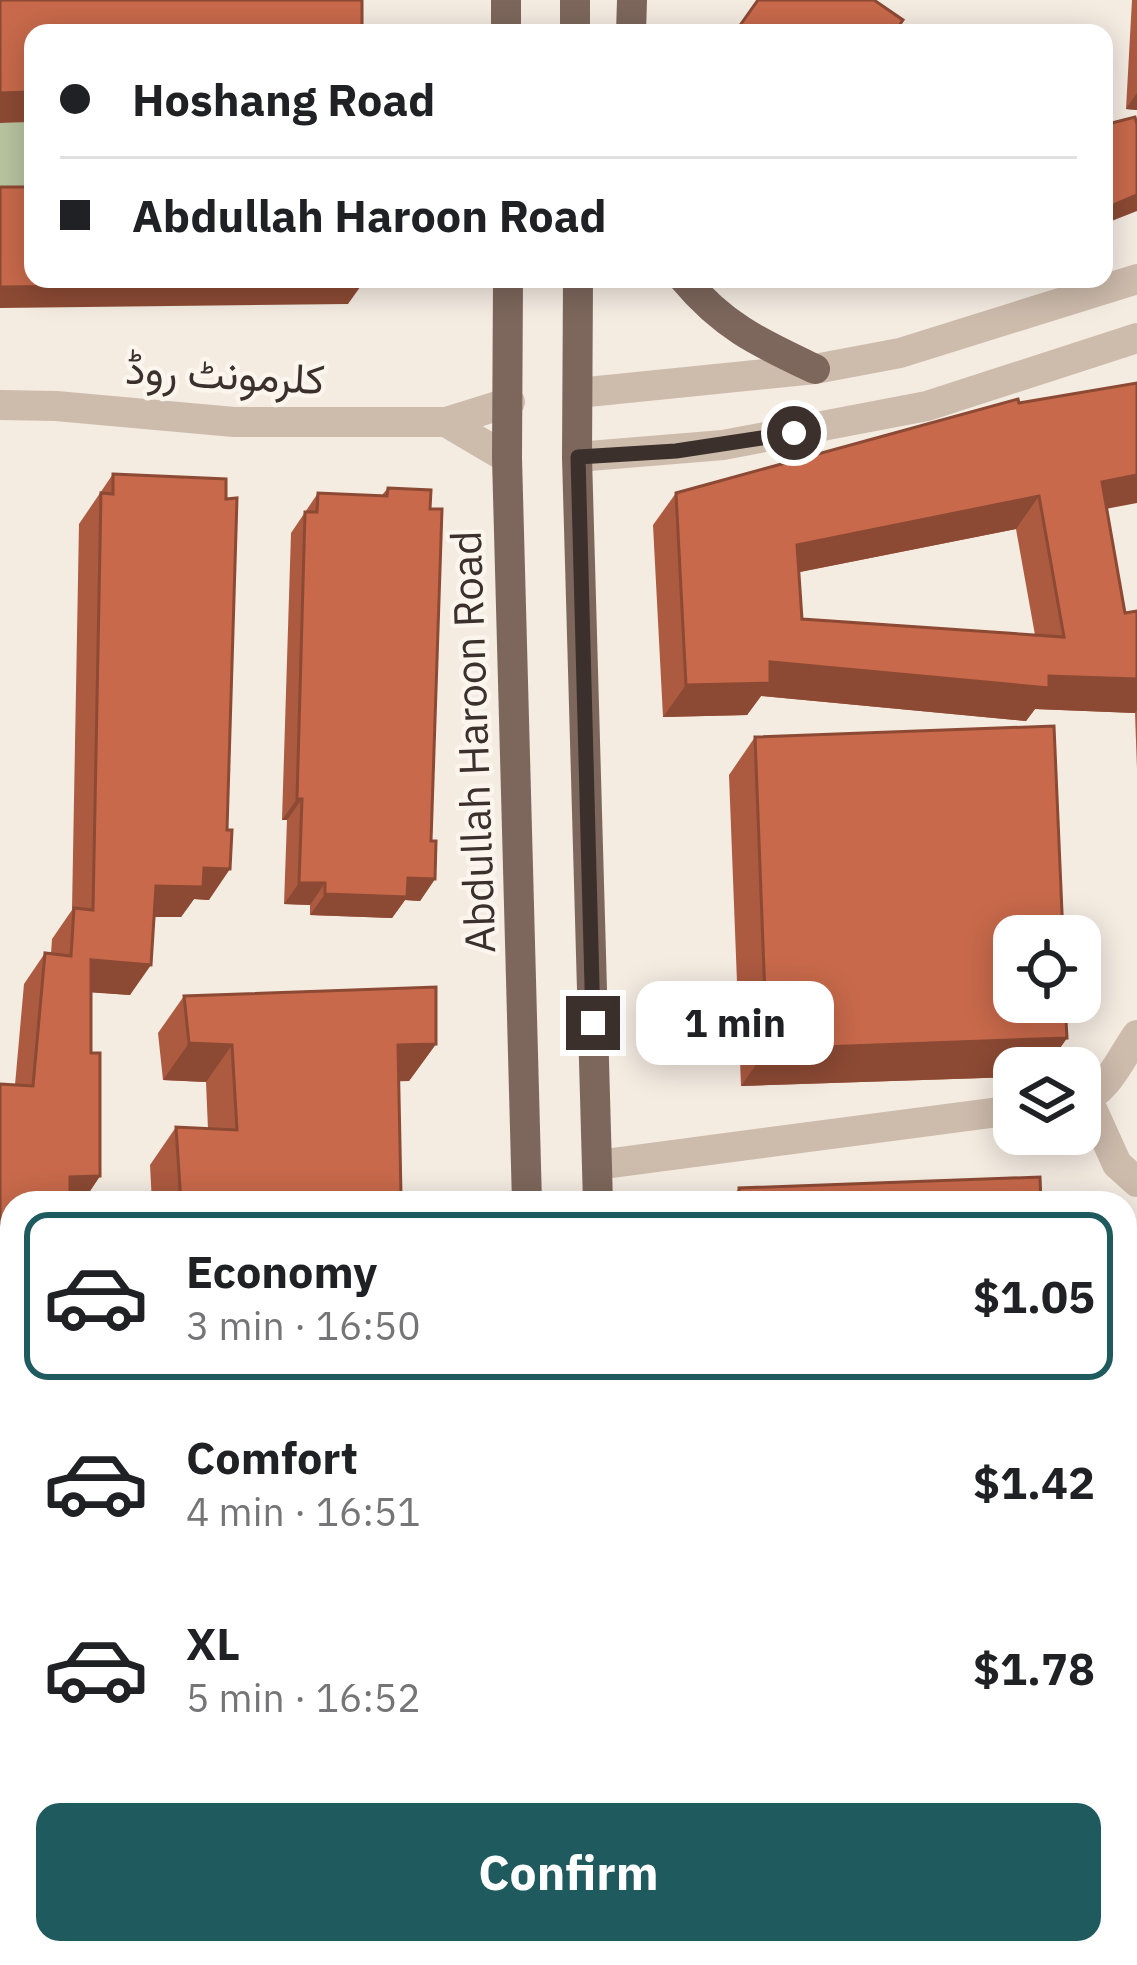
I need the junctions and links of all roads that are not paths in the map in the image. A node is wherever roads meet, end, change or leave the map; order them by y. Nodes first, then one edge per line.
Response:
1 (508, 288) edge
2 (578, 288) edge
3 (691, 288) edge
4 (1110, 288) edge
5 (1137, 338) edge
6 (815, 369) junction
7 (578, 393) junction
8 (510, 402) junction
9 (0, 405) edge
10 (446, 422) junction
11 (578, 457) junction
12 (507, 458) junction
13 (1137, 1035) edge
14 (1101, 1086) edge
15 (993, 1113) edge
16 (1101, 1133) edge
17 (597, 1165) junction
18 (1137, 1182) edge
19 (527, 1191) edge
20 (598, 1191) edge

1 - 8 main road, Abdullah Haroon Road
2 - 7 main road
3 - 6 main road
4 - 6 street
5 - 11 street
6 - 7 street
7 - 11 main road
8 - 10 street
8 - 12 main road, Abdullah Haroon Road
9 - 10 street, کلرمونٹ روڈ
10 - 12 street
11 - 17 main road
12 - 19 main road, Abdullah Haroon Road
13 - 14 street
15 - 17 street
16 - 18 street
17 - 20 main road

